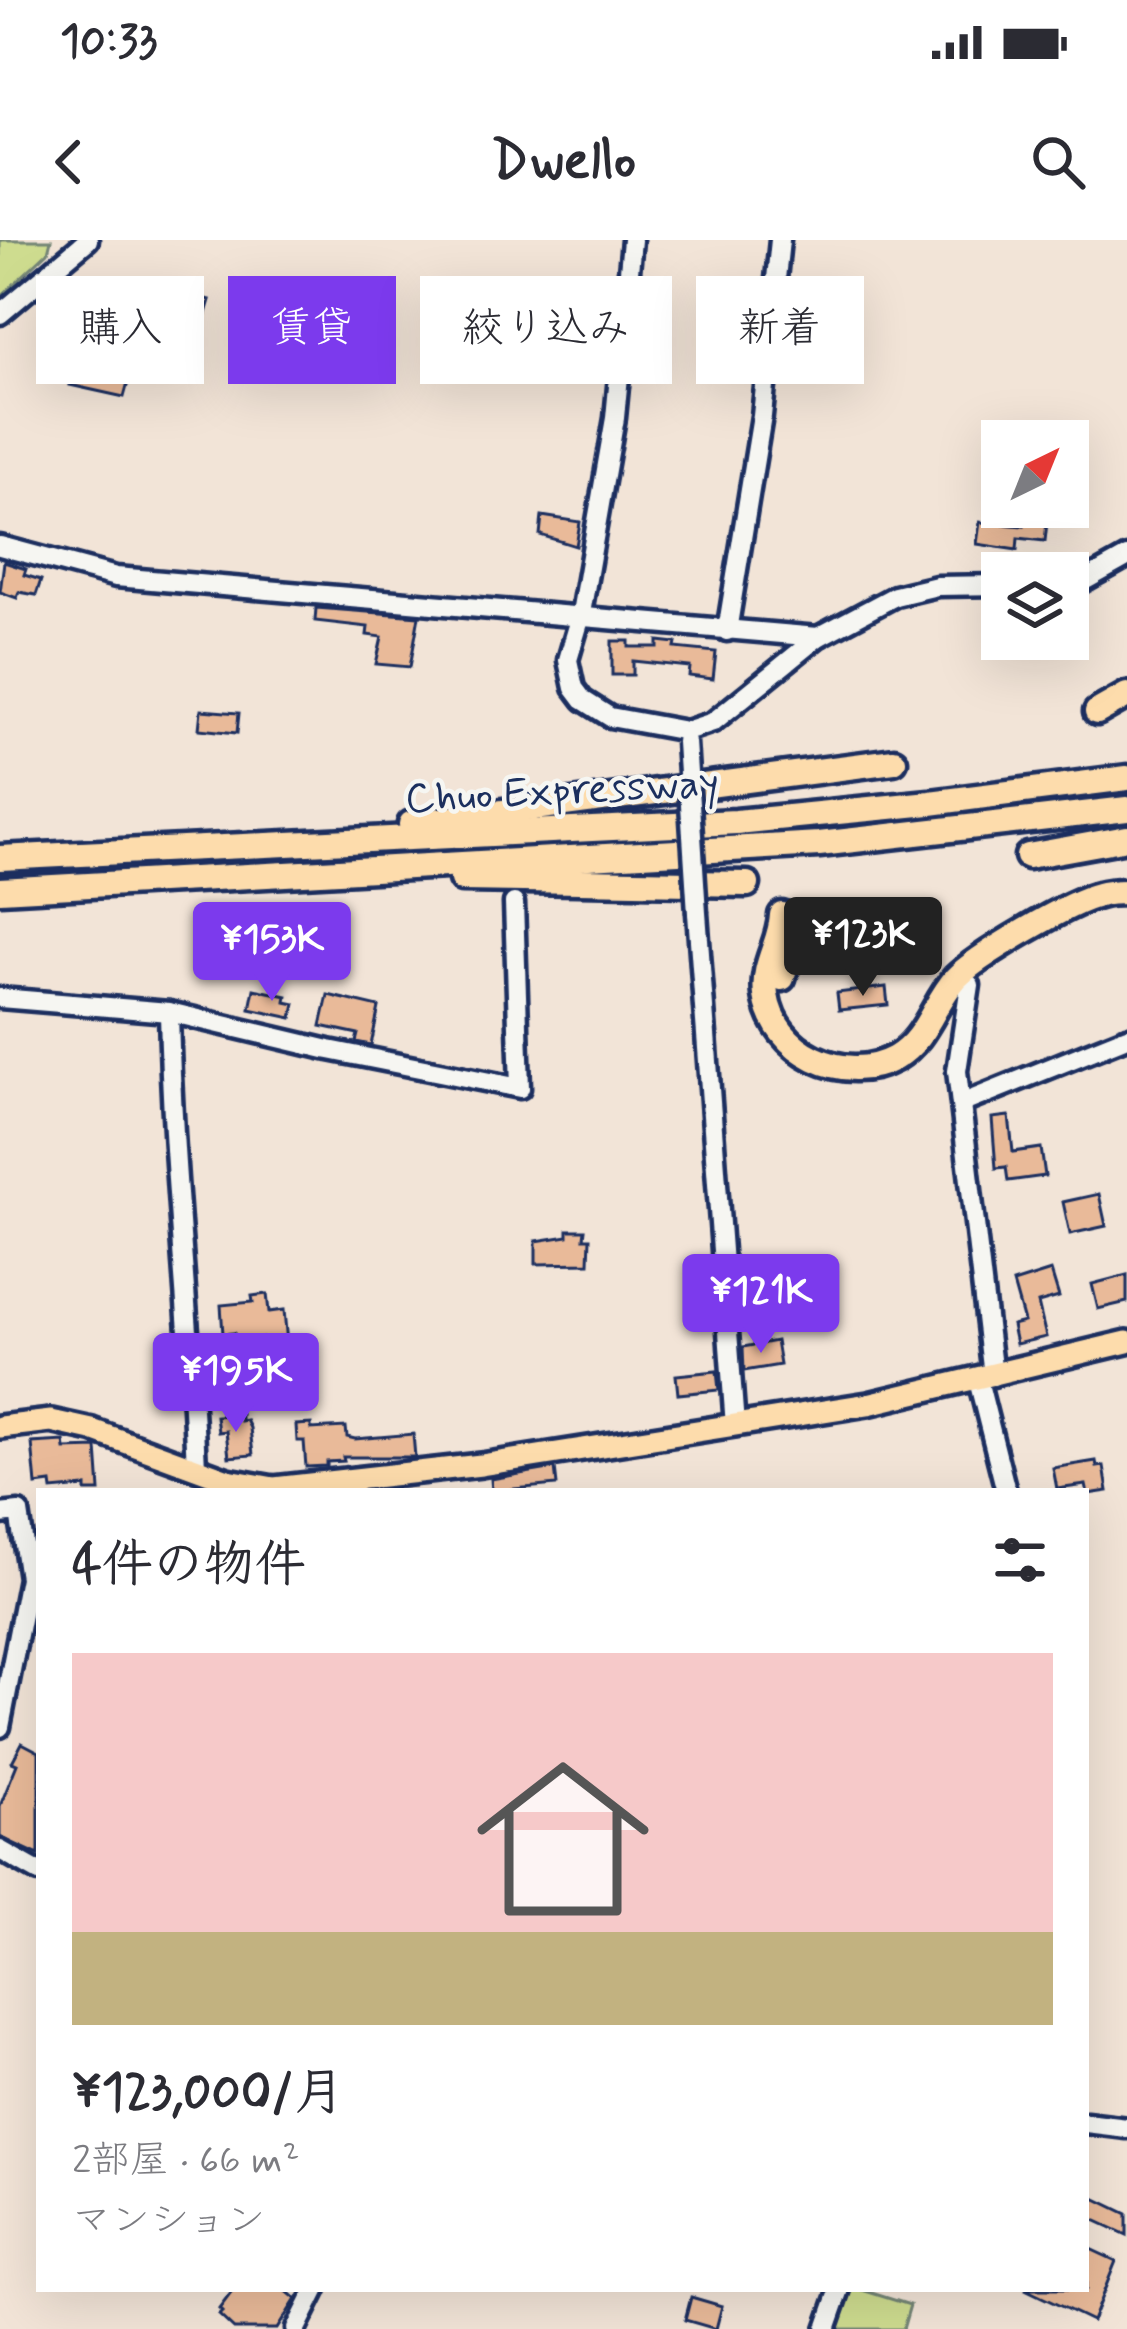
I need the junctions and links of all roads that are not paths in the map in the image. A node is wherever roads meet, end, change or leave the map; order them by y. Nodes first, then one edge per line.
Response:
1 (88, 240) edge
2 (632, 240) edge
3 (780, 240) edge
4 (0, 314) edge
5 (0, 546) edge
6 (1127, 557) edge
7 (1089, 578) edge
8 (981, 586) edge
9 (580, 620) junction
10 (727, 631) junction
11 (818, 637) junction
12 (1127, 695) edge
13 (1097, 712) dead end
14 (686, 736) junction
15 (894, 761) dead end
16 (1127, 778) edge
17 (1127, 809) edge
18 (1127, 838) edge
19 (236, 844) junction
20 (1028, 856) dead end
21 (0, 858) edge
22 (269, 875) junction
23 (1127, 876) edge
24 (747, 884) dead end
25 (0, 890) edge
26 (1127, 892) edge
27 (514, 903) dead end
28 (782, 915) dead end
29 (816, 929) dead end
30 (970, 985) dead end
31 (0, 998) edge
32 (169, 1012) junction
33 (1127, 1037) edge
34 (963, 1103) junction
35 (1127, 1342) edge
36 (985, 1378) junction
37 (735, 1426) junction
38 (0, 1427) edge
39 (196, 1469) junction
40 (1005, 1488) edge
41 (0, 1514) edge
42 (0, 1727) edge
43 (0, 1850) edge
44 (36, 1870) edge
45 (1089, 2122) edge
46 (1127, 2128) edge
47 (314, 2292) edge
48 (838, 2292) edge
49 (296, 2329) edge
50 (826, 2329) edge

1 - 4 street
2 - 9 street
3 - 10 street
5 - 9 street
6 - 7 street
8 - 11 street
9 - 10 street
9 - 14 street
10 - 11 street
11 - 14 street
12 - 13 highway
14 - 37 street, bridge
15 - 19 highway
16 - 19 highway, Chuo Expressway
17 - 22 highway, Chuo Expressway
18 - 20 highway
19 - 21 highway, Chuo Expressway
22 - 24 highway
22 - 25 highway, Chuo Expressway
23 - 29 highway
26 - 28 highway
27 - 32 street
30 - 34 street
31 - 32 street
32 - 39 street
33 - 34 street
34 - 36 street
35 - 36 main road
36 - 37 main road
36 - 40 street
37 - 39 main road
38 - 39 main road
41 - 42 street
43 - 44 street
45 - 46 street
47 - 49 street
48 - 50 street

